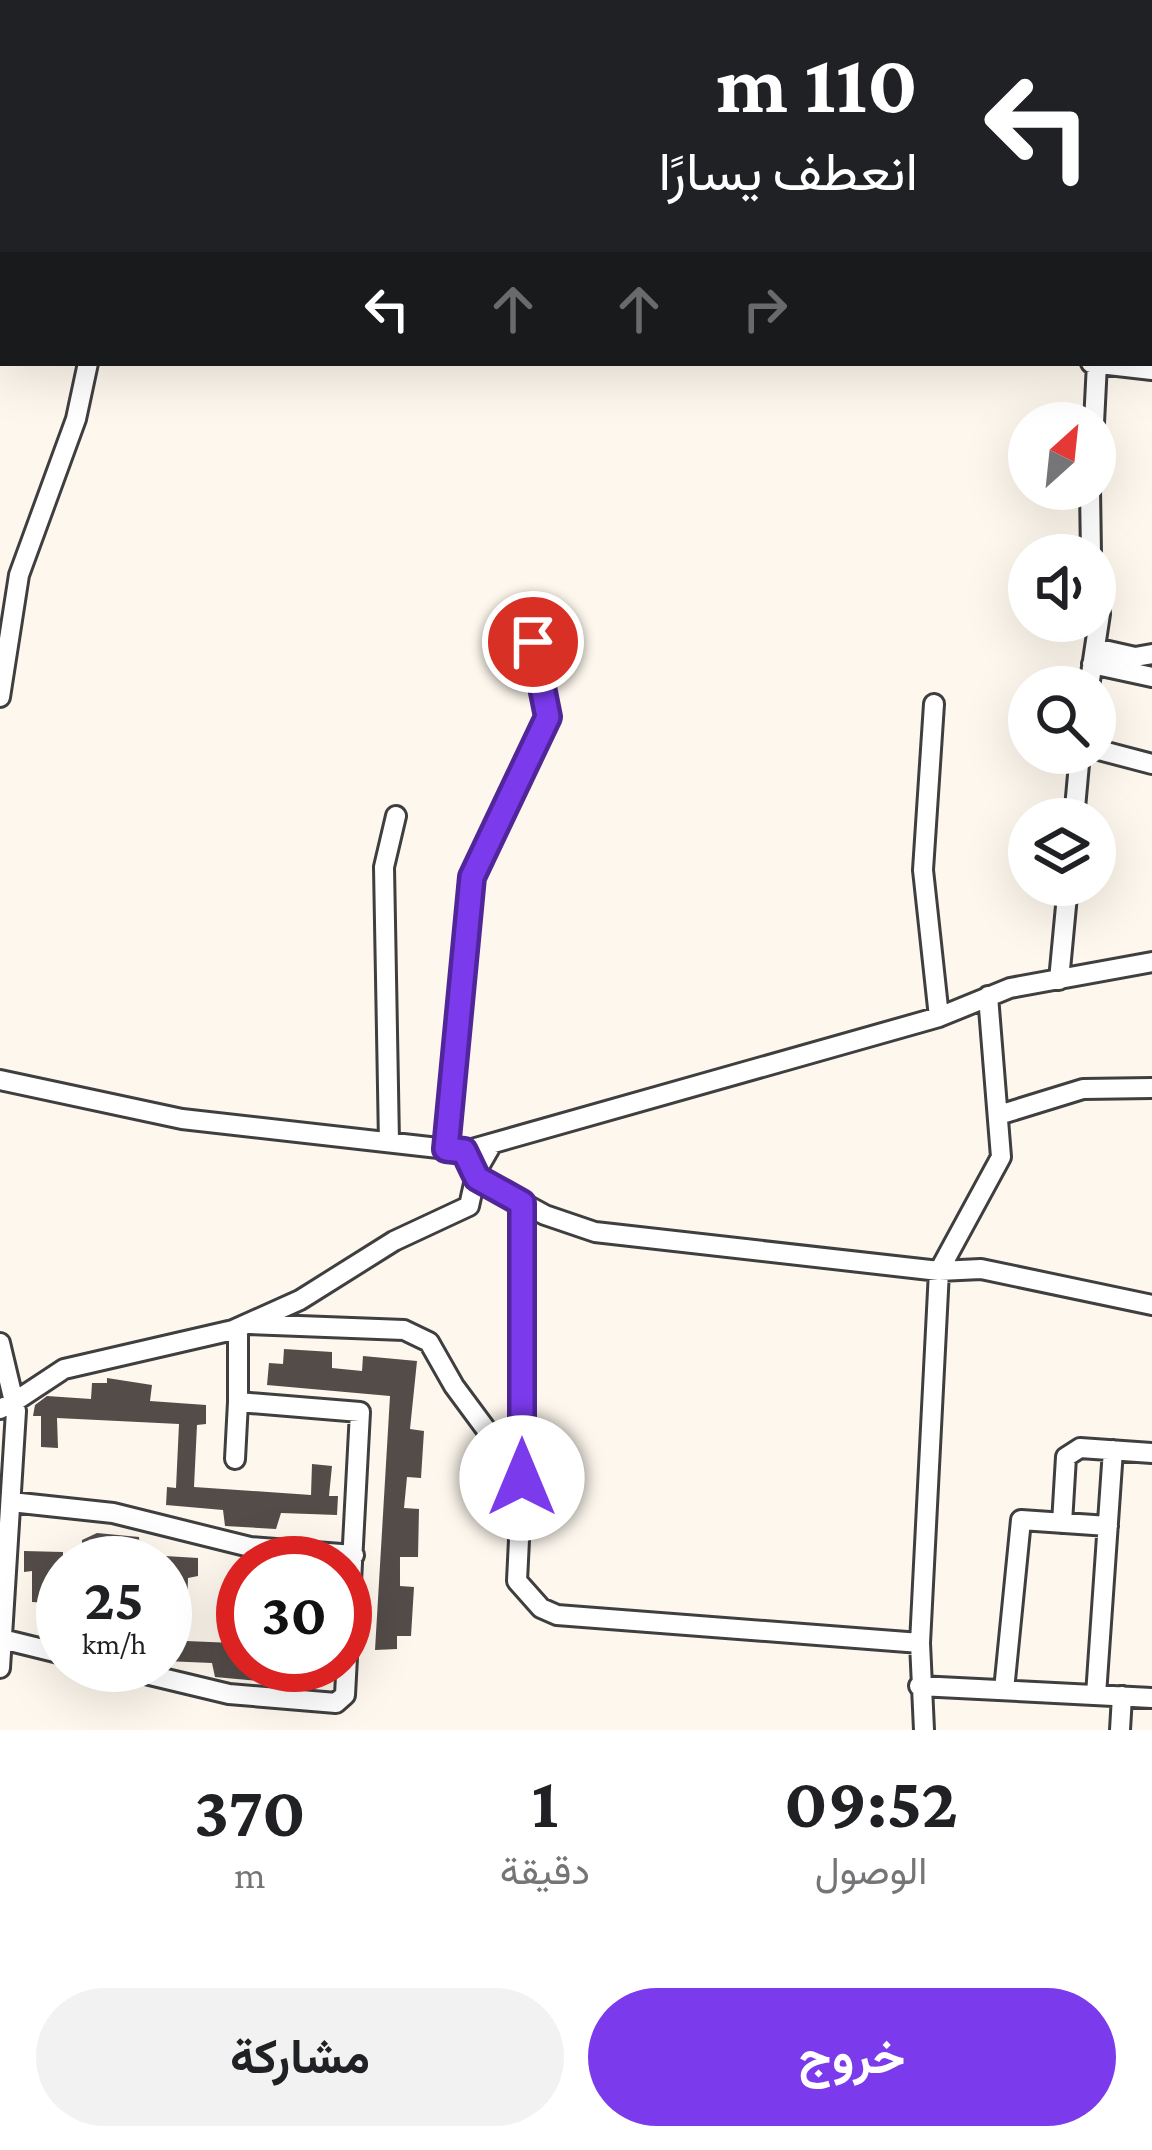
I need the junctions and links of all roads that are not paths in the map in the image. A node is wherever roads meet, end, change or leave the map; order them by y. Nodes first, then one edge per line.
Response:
1 (87, 366) edge
2 (1095, 366) edge
3 (1119, 366) edge
4 (1152, 370) edge
5 (1094, 402) edge
6 (533, 642) dead end
7 (1096, 642) edge
8 (1152, 654) edge
9 (1094, 656) junction
10 (1092, 666) edge
11 (1152, 677) edge
12 (0, 697) edge
13 (934, 704) dead end
14 (1116, 755) edge
15 (1152, 764) edge
16 (395, 816) dead end
17 (1066, 906) edge
18 (1152, 962) edge
19 (1059, 980) junction
20 (988, 996) junction
21 (939, 1017) junction
22 (0, 1080) edge
23 (1152, 1088) edge
24 (1002, 1114) junction
25 (389, 1142) junction
26 (492, 1144) junction
27 (455, 1150) junction
28 (477, 1174) junction
29 (522, 1203) junction
30 (939, 1270) junction
31 (1152, 1305) edge
32 (244, 1326) junction
33 (0, 1343) edge
34 (238, 1402) junction
35 (7, 1405) edge
36 (1113, 1450) junction
37 (1152, 1453) edge
38 (235, 1459) dead end
39 (522, 1478) junction
40 (11, 1502) junction
41 (1062, 1523) junction
42 (1108, 1526) junction
43 (355, 1536) edge
44 (216, 1539) edge
45 (4, 1584) edge
46 (6, 1640) junction
47 (920, 1642) junction
48 (36, 1647) edge
49 (0, 1668) edge
50 (919, 1686) junction
51 (1004, 1690) junction
52 (221, 1692) edge
53 (345, 1692) edge
54 (1096, 1694) junction
55 (1122, 1696) junction
56 (1152, 1698) edge
57 (924, 1730) edge
58 (1120, 1730) edge

1 - 12 street
2 - 5 street
3 - 4 street
6 - 27 street
7 - 9 street
8 - 9 street
9 - 10 street
9 - 11 street
13 - 21 street
14 - 15 street
16 - 25 street
17 - 19 street
18 - 19 street
19 - 20 street
20 - 21 street
20 - 24 street
21 - 26 street
22 - 25 street
23 - 24 street
24 - 30 street
25 - 27 street
26 - 27 street
26 - 28 street
27 - 28 street
28 - 29 street
28 - 32 street
29 - 30 street
29 - 39 street
30 - 31 street
30 - 47 street
32 - 34 street
32 - 35 street
32 - 39 street
33 - 35 street
34 - 38 street
34 - 43 street
35 - 40 street
36 - 37 street
36 - 41 street
36 - 42 street
39 - 47 street
40 - 44 street
40 - 45 street
41 - 42 street
41 - 51 street
42 - 54 street
45 - 46 street
46 - 48 street
46 - 49 street
47 - 50 street
50 - 51 street
50 - 57 street
51 - 54 street
52 - 53 street
54 - 55 street
55 - 56 street
55 - 58 street

